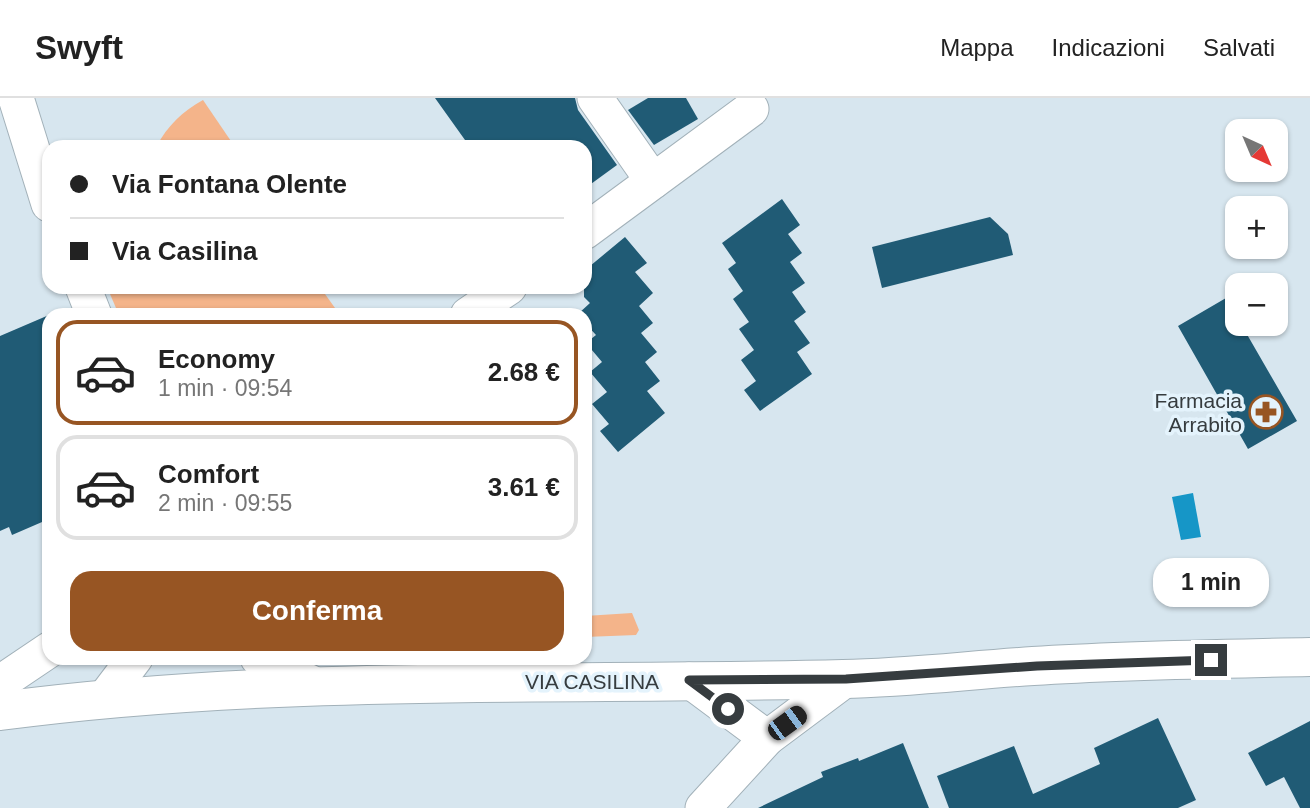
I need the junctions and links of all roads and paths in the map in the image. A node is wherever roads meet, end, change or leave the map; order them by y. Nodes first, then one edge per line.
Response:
1 (16, 98) edge
2 (595, 98) edge
3 (751, 109) dead end
4 (653, 181) junction
5 (42, 182) edge
6 (592, 226) edge
7 (499, 294) edge
8 (478, 308) edge
9 (42, 655) edge
10 (1310, 657) edge
11 (106, 665) edge
12 (130, 665) edge
13 (273, 665) edge
14 (846, 679) junction
15 (689, 680) junction
16 (0, 683) edge
17 (320, 687) junction
18 (104, 699) junction
19 (0, 711) edge
20 (767, 738) junction
21 (703, 808) edge

1 - 5 street
2 - 4 street
3 - 4 street
4 - 6 street
7 - 8 street
9 - 16 street
10 - 14 main road, VIA CASILINA
11 - 18 street
12 - 18 street
13 - 17 street
14 - 15 main road, VIA CASILINA
14 - 20 street
15 - 17 main road, VIA CASILINA
15 - 20 street
17 - 18 main road, VIA CASILINA
18 - 19 main road, VIA CASILINA
20 - 21 street

